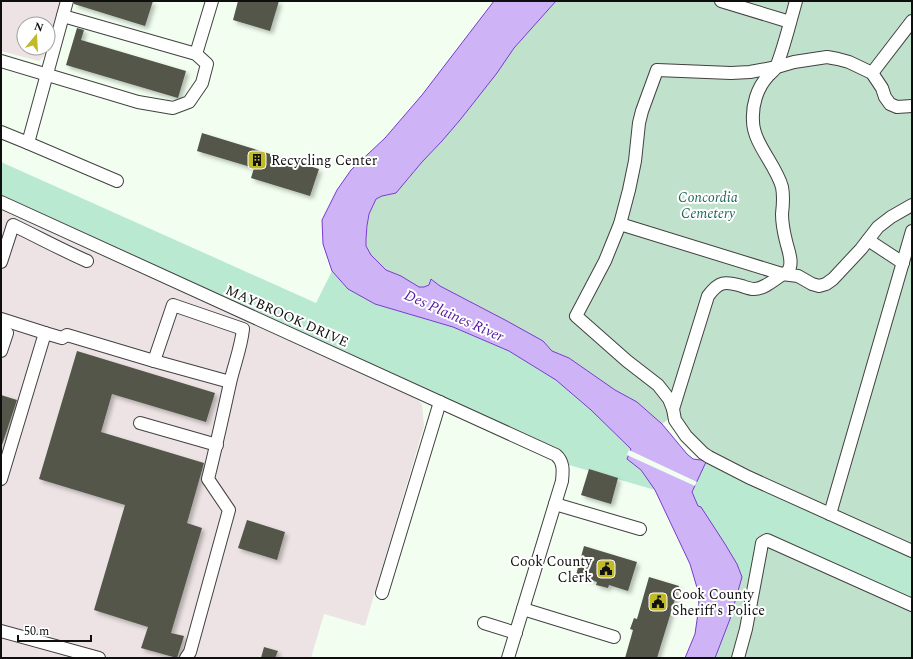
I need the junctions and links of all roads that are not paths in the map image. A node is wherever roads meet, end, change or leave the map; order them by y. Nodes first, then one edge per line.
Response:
1 (68, 1) edge
2 (212, 1) edge
3 (721, 1) edge
4 (796, 1) edge
5 (63, 16) junction
6 (912, 20) edge
7 (790, 22) junction
8 (196, 54) junction
9 (1, 61) edge
10 (777, 67) junction
11 (872, 73) junction
12 (46, 74) junction
13 (912, 106) edge
14 (1, 132) edge
15 (28, 143) junction
16 (117, 181) dead end
17 (1, 202) edge
18 (911, 207) edge
19 (620, 224) junction
20 (912, 231) edge
21 (868, 240) junction
22 (86, 261) dead end
23 (1, 262) edge
24 (903, 262) junction
25 (782, 274) junction
26 (1, 319) edge
27 (1, 331) edge
28 (44, 333) junction
29 (1, 351) edge
30 (154, 361) junction
31 (230, 382) junction
32 (440, 402) junction
33 (673, 409) junction
34 (140, 423) dead end
35 (217, 445) junction
36 (1, 479) edge
37 (555, 504) junction
38 (830, 514) junction
39 (640, 529) dead end
40 (912, 551) edge
41 (382, 593) dead end
42 (912, 605) edge
43 (523, 609) junction
44 (484, 623) dead end
45 (1, 631) edge
46 (516, 633) junction
47 (614, 637) dead end
48 (99, 658) edge
49 (186, 658) edge
50 (508, 658) edge
51 (738, 658) edge

1 - 5 street
2 - 8 street
3 - 7 street
4 - 7 street
5 - 8 street
5 - 12 street
6 - 11 street
7 - 10 street
8 - 12 street
9 - 12 street
10 - 11 street
10 - 19 street
10 - 25 street
11 - 13 street
12 - 15 street
14 - 15 street
15 - 16 street
17 - 32 street, MAYBROOK DRIVE
18 - 21 street
19 - 25 street
19 - 33 street
20 - 24 street
21 - 24 street
21 - 25 street
22 - 23 street
24 - 38 street
25 - 33 street
26 - 28 street
27 - 29 street
28 - 30 street
28 - 36 street
30 - 31 street
30 - 31 street
31 - 35 street
32 - 37 street, MAYBROOK DRIVE
32 - 41 street
33 - 38 street
34 - 35 street
35 - 49 street
37 - 39 street
37 - 43 street
38 - 40 street
42 - 51 street
43 - 46 street
43 - 47 street
44 - 46 street
45 - 48 street
46 - 50 street

